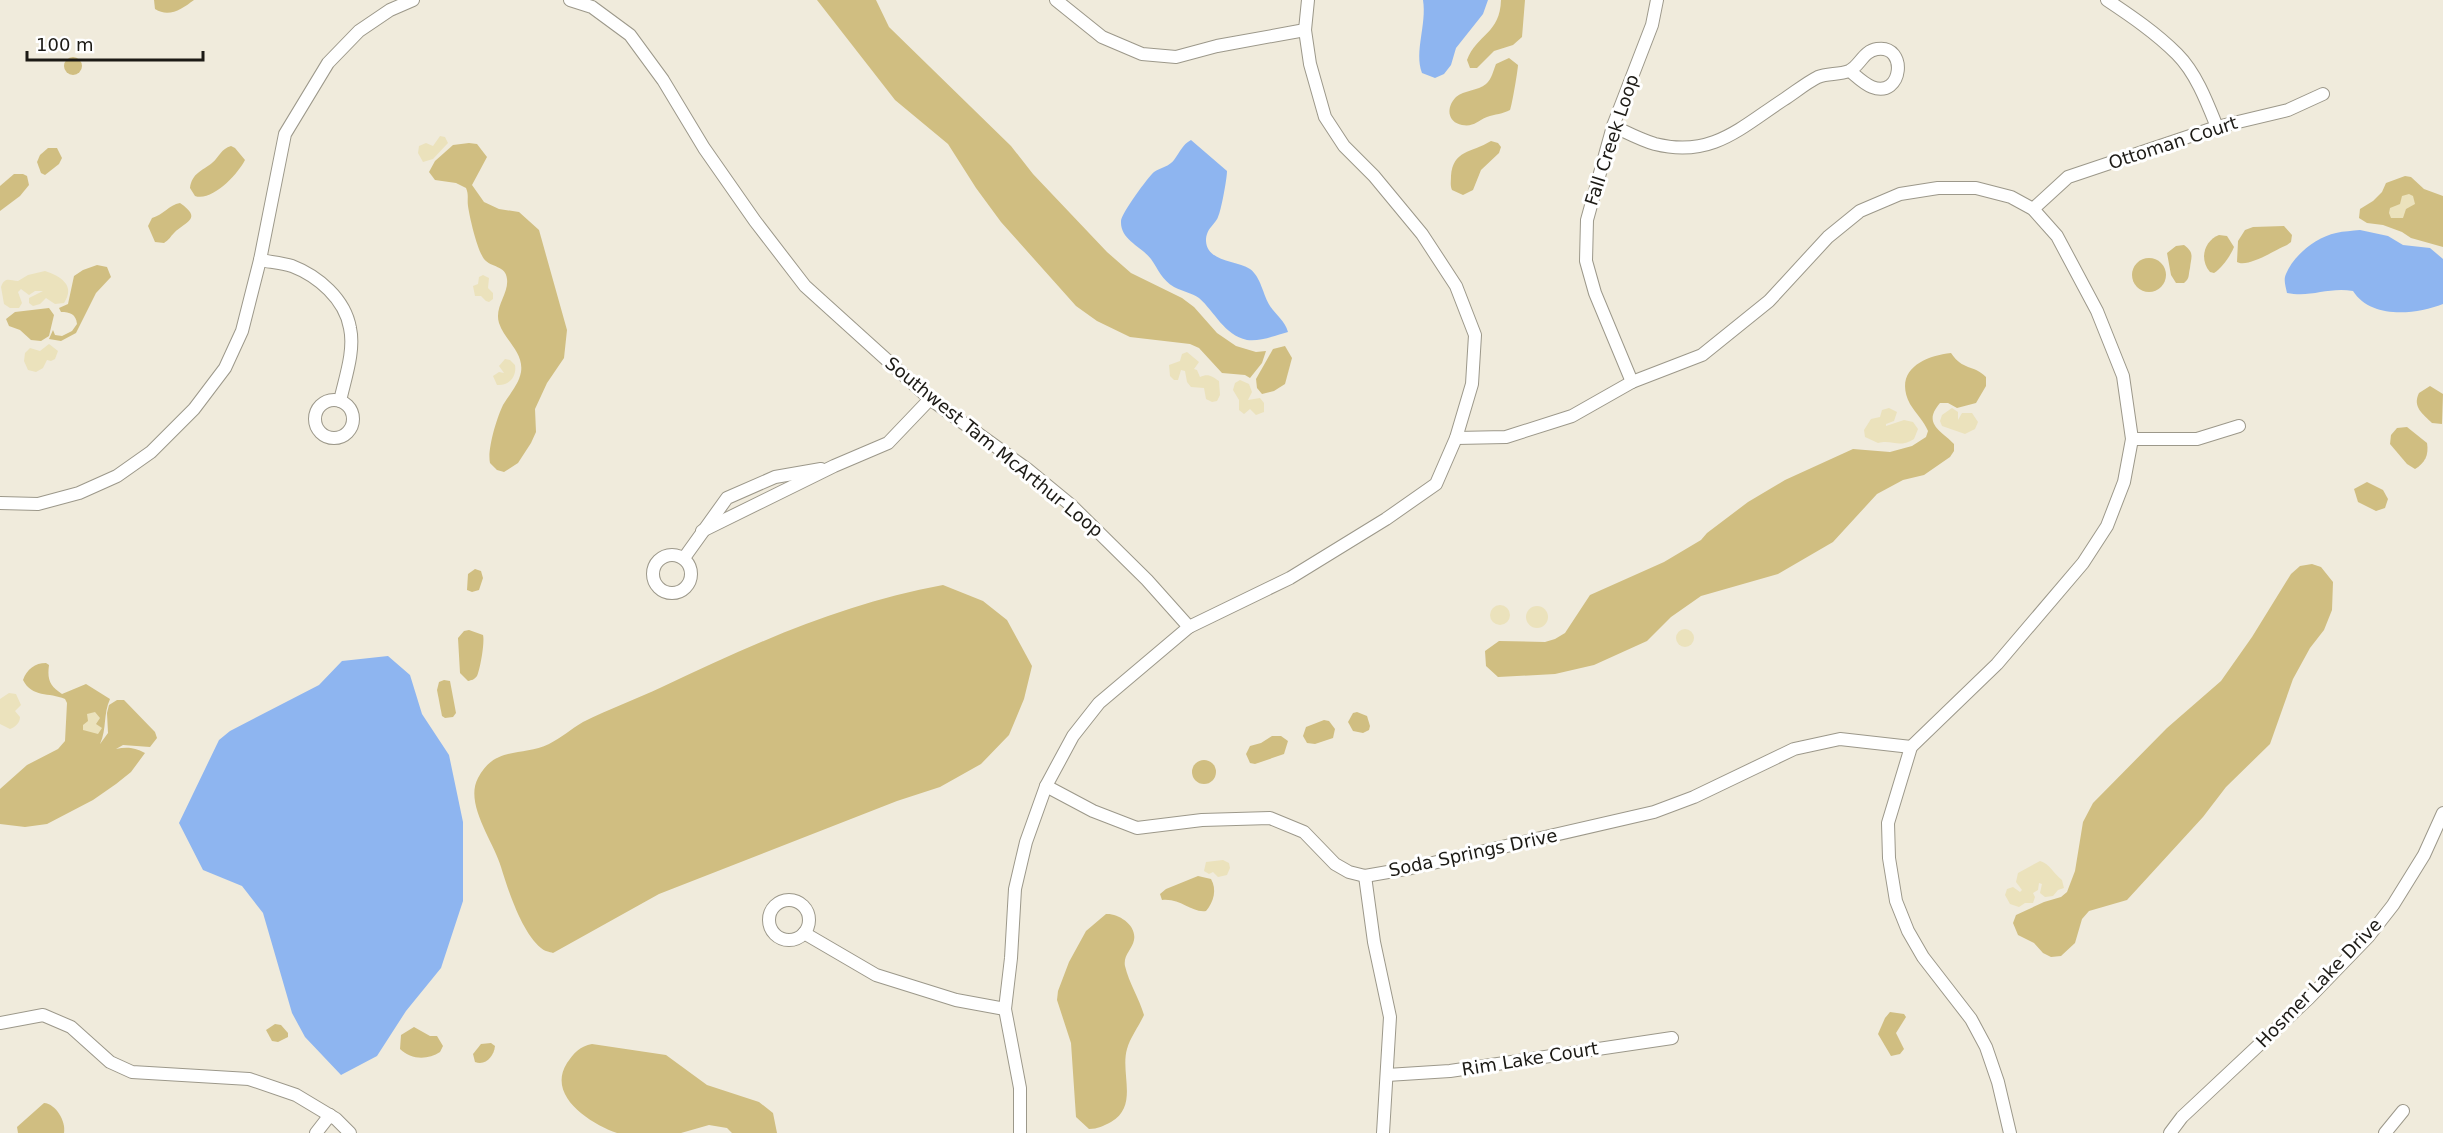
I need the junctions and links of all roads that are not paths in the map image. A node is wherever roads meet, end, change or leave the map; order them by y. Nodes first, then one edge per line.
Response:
1 (413, 0) edge
2 (570, 0) edge
3 (1056, 0) edge
4 (1308, 0) edge
5 (1658, 0) edge
6 (2107, 0) edge
7 (1305, 30) junction
8 (1850, 71) dead end
9 (2323, 94) dead end
10 (1613, 126) junction
11 (2217, 127) junction
12 (2033, 209) junction
13 (260, 260) junction
14 (1632, 382) junction
15 (930, 399) junction
16 (340, 401) dead end
17 (2239, 426) dead end
18 (1456, 438) junction
19 (2132, 439) junction
20 (834, 466) junction
21 (0, 503) edge
22 (702, 531) junction
23 (684, 558) dead end
24 (1189, 627) junction
25 (1911, 747) junction
26 (1046, 786) junction
27 (2443, 813) edge
28 (1365, 876) junction
29 (804, 933) dead end
30 (1005, 1009) junction
31 (0, 1023) edge
32 (1672, 1038) dead end
33 (1387, 1075) junction
34 (2403, 1111) dead end
35 (330, 1115) junction
36 (2388, 1130) edge
37 (316, 1133) edge
38 (350, 1133) edge
39 (1020, 1133) edge
40 (1383, 1133) edge
41 (2010, 1133) edge
42 (2170, 1133) edge
43 (2402, 1133) edge

1 - 13 street
2 - 15 street, Southwest Tam McArthur Loop
3 - 7 street
4 - 7 street
5 - 10 street, Fall Creek Loop
6 - 11 street
7 - 18 street
8 - 10 street
9 - 11 street, Ottoman Court
10 - 14 street, Fall Creek Loop
11 - 12 street, Ottoman Court
12 - 14 street
12 - 19 street
13 - 16 street
13 - 21 street
14 - 18 street
15 - 20 street
15 - 24 street, Southwest Tam McArthur Loop
17 - 19 street
18 - 24 street
19 - 25 street
20 - 22 street
20 - 22 street
22 - 23 street
24 - 26 street
25 - 28 street, Soda Springs Drive
25 - 41 street
26 - 28 street, Soda Springs Drive
26 - 30 street
27 - 42 street, Hosmer Lake Drive
28 - 33 street
29 - 30 street
30 - 39 street
31 - 35 street
32 - 33 street, Rim Lake Court
33 - 40 street
34 - 36 street
35 - 37 street
35 - 38 street
36 - 43 street

